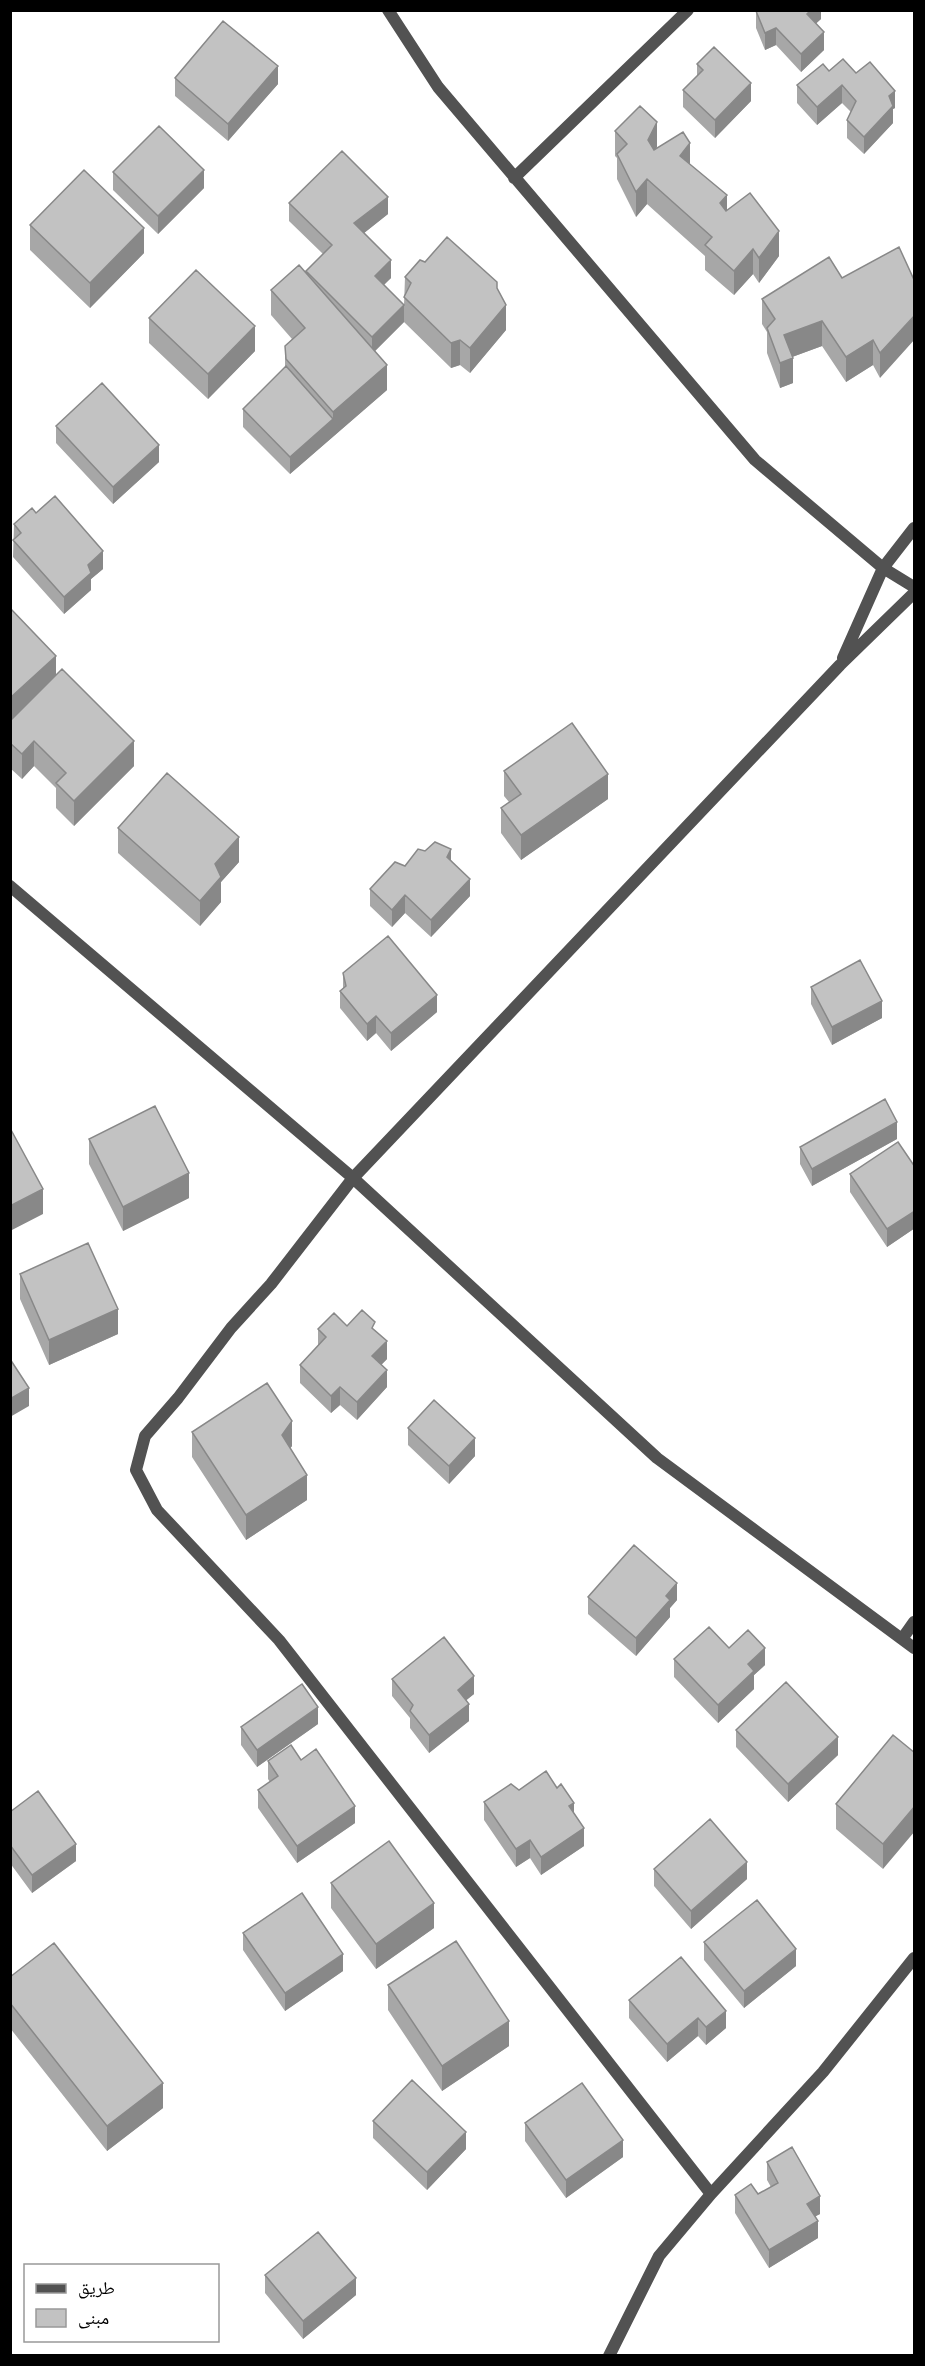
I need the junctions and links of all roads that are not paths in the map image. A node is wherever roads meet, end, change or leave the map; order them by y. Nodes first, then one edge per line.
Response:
1 (388, 10) edge
2 (688, 10) edge
3 (514, 178) junction
4 (915, 528) edge
5 (883, 568) junction
6 (915, 587) edge
7 (915, 592) edge
8 (840, 664) junction
9 (10, 886) edge
10 (353, 1178) junction
11 (915, 1622) edge
12 (902, 1639) junction
13 (915, 1648) edge
14 (915, 1958) edge
15 (711, 2194) junction
16 (609, 2355) edge

1 - 3 street
2 - 3 street
3 - 5 street
4 - 5 street
5 - 6 street
5 - 8 street
7 - 8 street
8 - 10 street
9 - 10 street
10 - 12 street
10 - 15 street
11 - 12 street
12 - 13 street
14 - 15 street
15 - 16 street

